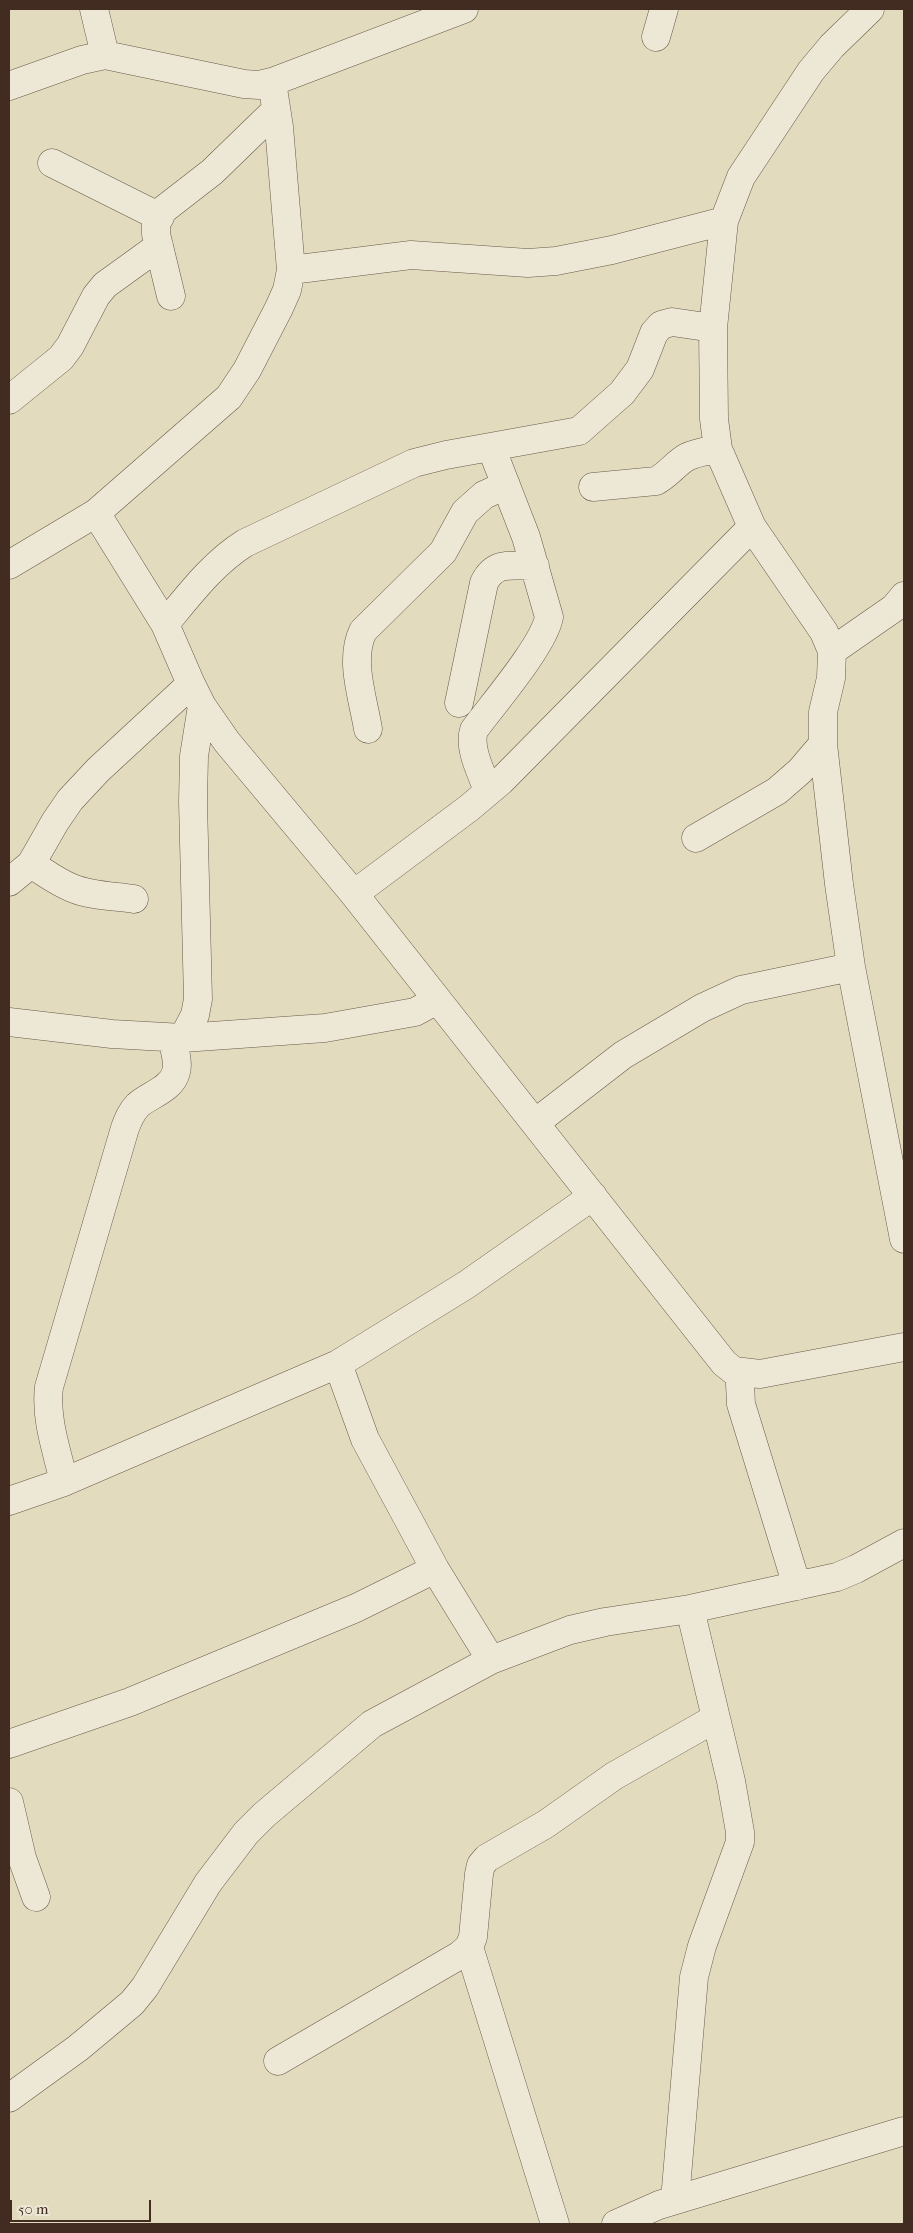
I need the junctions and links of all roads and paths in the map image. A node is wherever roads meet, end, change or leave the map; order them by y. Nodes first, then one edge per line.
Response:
1 (94, 9) edge
2 (464, 9) edge
3 (664, 9) edge
4 (870, 9) edge
5 (656, 37) dead end
6 (105, 55) junction
7 (272, 82) junction
8 (9, 86) edge
9 (276, 110) junction
10 (52, 163) dead end
11 (160, 216) junction
12 (724, 221) junction
13 (159, 246) junction
14 (291, 270) junction
15 (171, 296) dead end
16 (713, 328) junction
17 (9, 400) edge
18 (491, 447) junction
19 (718, 449) junction
20 (506, 485) junction
21 (593, 487) dead end
22 (96, 514) junction
23 (752, 526) junction
24 (9, 565) edge
25 (535, 566) junction
26 (904, 596) edge
27 (165, 624) junction
28 (832, 651) junction
29 (196, 695) junction
30 (459, 702) dead end
31 (368, 729) dead end
32 (823, 744) junction
33 (488, 791) junction
34 (696, 838) dead end
35 (31, 864) junction
36 (9, 882) edge
37 (354, 894) junction
38 (134, 899) dead end
39 (851, 968) junction
40 (436, 1000) junction
41 (9, 1022) edge
42 (178, 1038) junction
43 (536, 1123) junction
44 (593, 1196) junction
45 (904, 1239) edge
46 (904, 1347) edge
47 (338, 1364) junction
48 (748, 1374) junction
49 (64, 1482) junction
50 (9, 1501) edge
51 (904, 1542) edge
52 (435, 1569) junction
53 (797, 1586) junction
54 (690, 1609) junction
55 (492, 1660) junction
56 (716, 1718) junction
57 (9, 1744) edge
58 (9, 1802) edge
59 (36, 1898) dead end
60 (469, 1947) junction
61 (278, 2061) dead end
62 (9, 2098) edge
63 (904, 2131) edge
64 (675, 2200) junction
65 (555, 2224) edge
66 (616, 2224) edge

1 - 6 street
2 - 7 street
3 - 5 street
4 - 12 street
6 - 7 street
6 - 8 street
7 - 9 street
9 - 11 street
9 - 14 street
10 - 11 street
11 - 13 street
12 - 14 street
12 - 16 street
13 - 15 street
13 - 17 street
14 - 22 street
16 - 18 street
16 - 19 street
18 - 20 street
18 - 27 street
19 - 21 street
19 - 23 street
20 - 25 street
20 - 31 street
22 - 24 street
22 - 27 street
23 - 28 street
23 - 33 street
25 - 30 street
25 - 33 street
26 - 28 street
27 - 29 street
28 - 32 street
29 - 35 street
29 - 37 street
29 - 42 street
32 - 34 street
32 - 39 street
33 - 37 street
35 - 36 street
35 - 38 street
37 - 40 street
39 - 43 street
39 - 45 street
40 - 42 street
40 - 43 street
41 - 42 street
42 - 49 street
43 - 44 street
44 - 47 street
44 - 48 street
46 - 48 street
47 - 49 street
47 - 52 street
48 - 53 street
49 - 50 street
51 - 53 street
52 - 55 street
52 - 57 street
53 - 54 street
54 - 55 street
54 - 56 street
55 - 62 street
56 - 60 street
56 - 64 street
58 - 59 street
60 - 61 street
60 - 65 street
63 - 64 street
64 - 66 street

